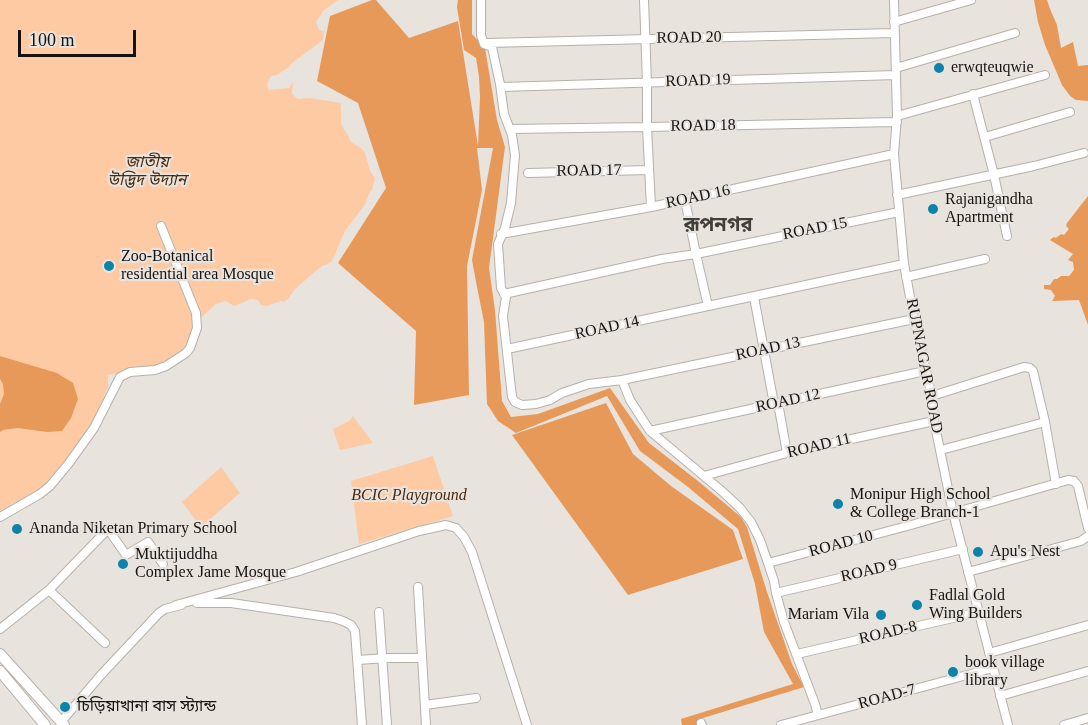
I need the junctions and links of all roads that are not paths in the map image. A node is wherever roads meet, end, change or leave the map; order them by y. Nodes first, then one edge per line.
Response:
1 (481, 0) edge
2 (644, 0) edge
3 (894, 0) edge
4 (971, 0) edge
5 (894, 22) junction
6 (894, 33) junction
7 (1015, 33) dead end
8 (646, 39) junction
9 (484, 44) junction
10 (896, 72) junction
11 (1046, 75) dead end
12 (647, 83) junction
13 (501, 87) junction
14 (973, 94) junction
15 (1070, 112) dead end
16 (897, 119) junction
17 (647, 128) junction
18 (510, 129) junction
19 (985, 137) junction
20 (1084, 153) dead end
21 (894, 154) junction
22 (649, 170) junction
23 (528, 172) dead end
24 (994, 175) junction
25 (897, 195) junction
26 (685, 200) junction
27 (651, 207) junction
28 (899, 212) junction
29 (161, 226) dead end
30 (501, 234) junction
31 (1007, 236) dead end
32 (696, 254) junction
33 (985, 259) dead end
34 (904, 264) junction
35 (906, 277) junction
36 (504, 294) junction
37 (754, 297) junction
38 (708, 306) junction
39 (914, 319) junction
40 (507, 349) junction
41 (764, 350) junction
42 (925, 371) junction
43 (622, 380) junction
44 (932, 396) junction
45 (776, 403) junction
46 (934, 421) junction
47 (1045, 422) junction
48 (650, 431) junction
49 (941, 450) junction
50 (787, 453) junction
51 (705, 476) junction
52 (1056, 484) junction
53 (953, 513) junction
54 (0, 517) edge
55 (1088, 528) edge
56 (1084, 538) edge
57 (963, 549) junction
58 (768, 563) junction
59 (163, 564) dead end
60 (968, 572) junction
61 (418, 587) dead end
62 (50, 590) junction
63 (776, 593) junction
64 (176, 605) junction
65 (379, 612) dead end
66 (979, 612) junction
67 (1088, 625) edge
68 (0, 629) edge
69 (105, 643) dead end
70 (989, 653) junction
71 (0, 654) edge
72 (797, 654) junction
73 (382, 658) junction
74 (422, 658) junction
75 (357, 660) junction
76 (993, 668) junction
77 (0, 671) edge
78 (1088, 671) edge
79 (1000, 696) junction
80 (476, 698) dead end
81 (425, 705) junction
82 (820, 714) junction
83 (1088, 718) edge
84 (61, 724) edge
85 (45, 725) edge
86 (362, 725) edge
87 (387, 725) edge
88 (426, 725) edge
89 (527, 725) edge
90 (781, 725) edge
91 (825, 725) edge
92 (1008, 725) edge
93 (1064, 725) edge

1 - 9 street
2 - 8 street
3 - 5 street, RUPNAGAR ROAD
4 - 5 street
5 - 6 street, RUPNAGAR ROAD
6 - 8 street, ROAD 20
6 - 10 street, RUPNAGAR ROAD
7 - 10 street, ROAD 19
8 - 9 street, ROAD 20
8 - 12 street
9 - 13 street
10 - 12 street, ROAD 19
10 - 16 street, RUPNAGAR ROAD
11 - 14 street, ROAD 18
12 - 13 street, ROAD 19
12 - 17 street
13 - 18 street
14 - 16 street, ROAD 18
14 - 19 street
15 - 19 street
16 - 17 street, ROAD 18
16 - 21 street, RUPNAGAR ROAD
17 - 18 street, ROAD 18
17 - 22 street
18 - 30 street
19 - 24 street
20 - 24 street
21 - 25 street, RUPNAGAR ROAD
21 - 26 street, ROAD 16
22 - 23 street, ROAD 17
22 - 27 street
24 - 25 street
24 - 31 street
25 - 28 street, RUPNAGAR ROAD
26 - 27 street, ROAD 16
26 - 32 street
27 - 30 street, ROAD 16
28 - 32 street, ROAD 15
28 - 34 street, RUPNAGAR ROAD
29 - 54 street
30 - 36 street
32 - 36 street, ROAD 15
32 - 38 street
33 - 35 street
34 - 35 street, RUPNAGAR ROAD
34 - 37 street
35 - 39 street, RUPNAGAR ROAD
36 - 40 street
37 - 38 street, ROAD 14
37 - 41 street
38 - 40 street, ROAD 14
39 - 41 street, ROAD 13
39 - 42 street, RUPNAGAR ROAD
40 - 43 street, ROAD 13
41 - 43 street, ROAD 13
41 - 45 street
42 - 44 street, RUPNAGAR ROAD
42 - 45 street, ROAD 12
43 - 48 street
44 - 46 street, RUPNAGAR ROAD
44 - 47 street
45 - 48 street, ROAD 12
45 - 50 street
46 - 49 street, RUPNAGAR ROAD
46 - 50 street, ROAD 11
47 - 49 street
47 - 52 street
48 - 51 street
49 - 53 street, RUPNAGAR ROAD
50 - 51 street, ROAD 11
51 - 58 street
52 - 53 street, ROAD 10
52 - 55 street
53 - 57 street, RUPNAGAR ROAD
53 - 58 street, ROAD 10
56 - 60 street
57 - 60 street, RUPNAGAR ROAD
57 - 63 street, ROAD 9
58 - 63 street
59 - 62 street
60 - 66 street, RUPNAGAR ROAD
61 - 74 street
62 - 68 street
62 - 69 street
63 - 72 street
64 - 75 street
64 - 84 street
64 - 89 street
65 - 73 street
66 - 70 street, RUPNAGAR ROAD
66 - 72 street, ROAD-8
67 - 70 street
70 - 76 street, RUPNAGAR ROAD
71 - 84 main road
72 - 82 street
73 - 74 street
73 - 75 street
73 - 87 street
74 - 81 street
75 - 86 street
76 - 79 street, RUPNAGAR ROAD
76 - 82 street, ROAD-7
77 - 85 main road
78 - 79 street
79 - 92 street, RUPNAGAR ROAD
80 - 81 street
81 - 88 street
82 - 90 street, ROAD-7
82 - 91 street
83 - 93 street

